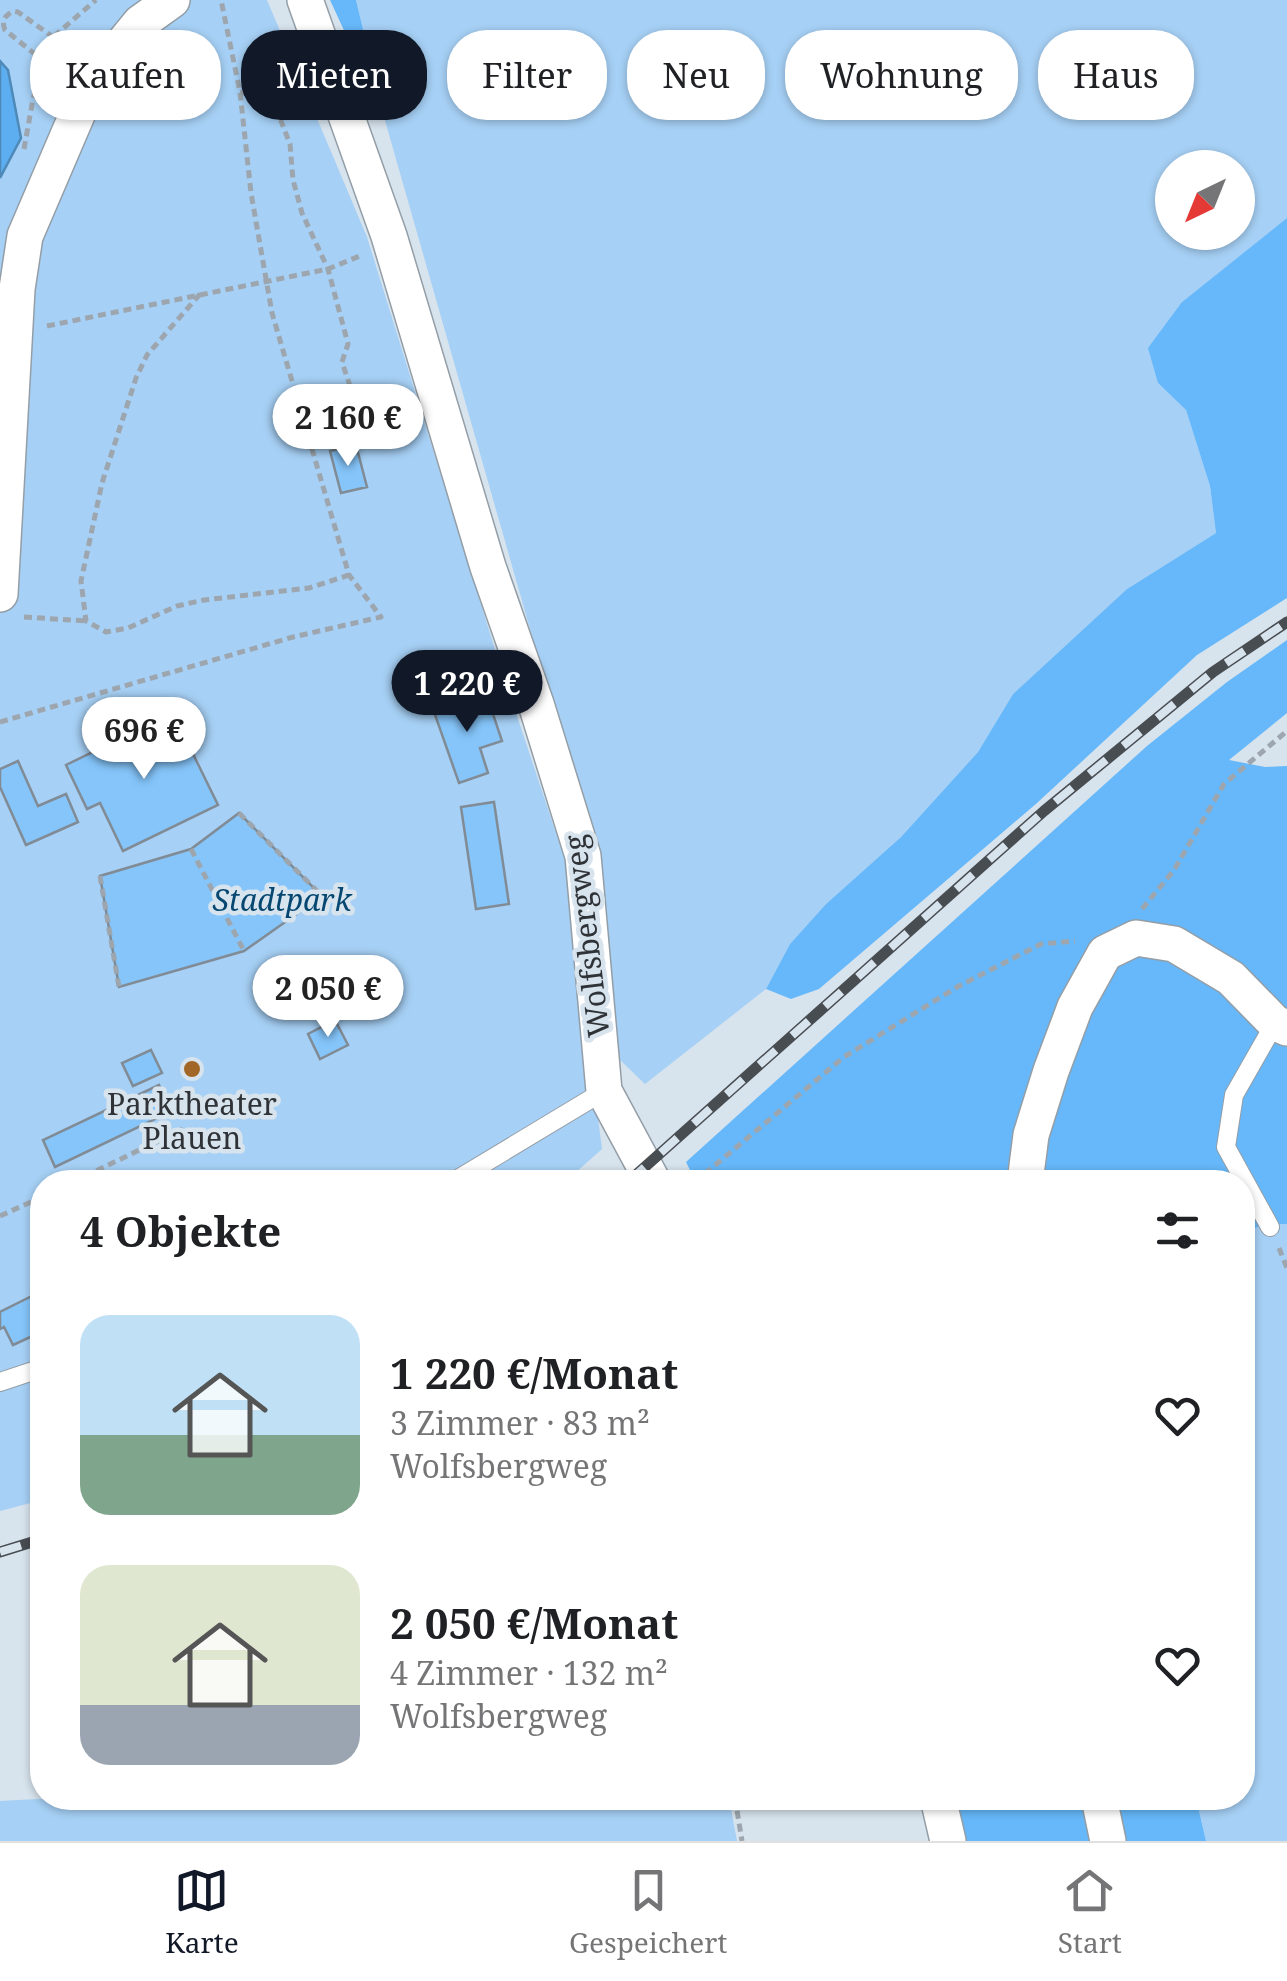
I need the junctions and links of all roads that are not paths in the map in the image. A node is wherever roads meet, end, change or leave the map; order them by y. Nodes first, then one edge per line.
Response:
1 (172, 0) edge
2 (305, 0) edge
3 (6, 605) edge
4 (1281, 1025) edge
5 (604, 1092) junction
6 (473, 1170) edge
7 (646, 1170) edge
8 (1028, 1170) edge
9 (1239, 1170) edge
10 (1255, 1200) edge
11 (1270, 1227) dead end
12 (30, 1372) edge
13 (0, 1382) edge
14 (941, 1810) edge
15 (1102, 1810) edge
16 (948, 1841) edge
17 (1108, 1841) edge

1 - 3 street
2 - 5 street, Wolfsbergweg
4 - 8 street
4 - 9 lane
5 - 6 lane
5 - 7 street, Wolfsbergweg
10 - 11 lane
12 - 13 lane
14 - 16 street
15 - 17 street

